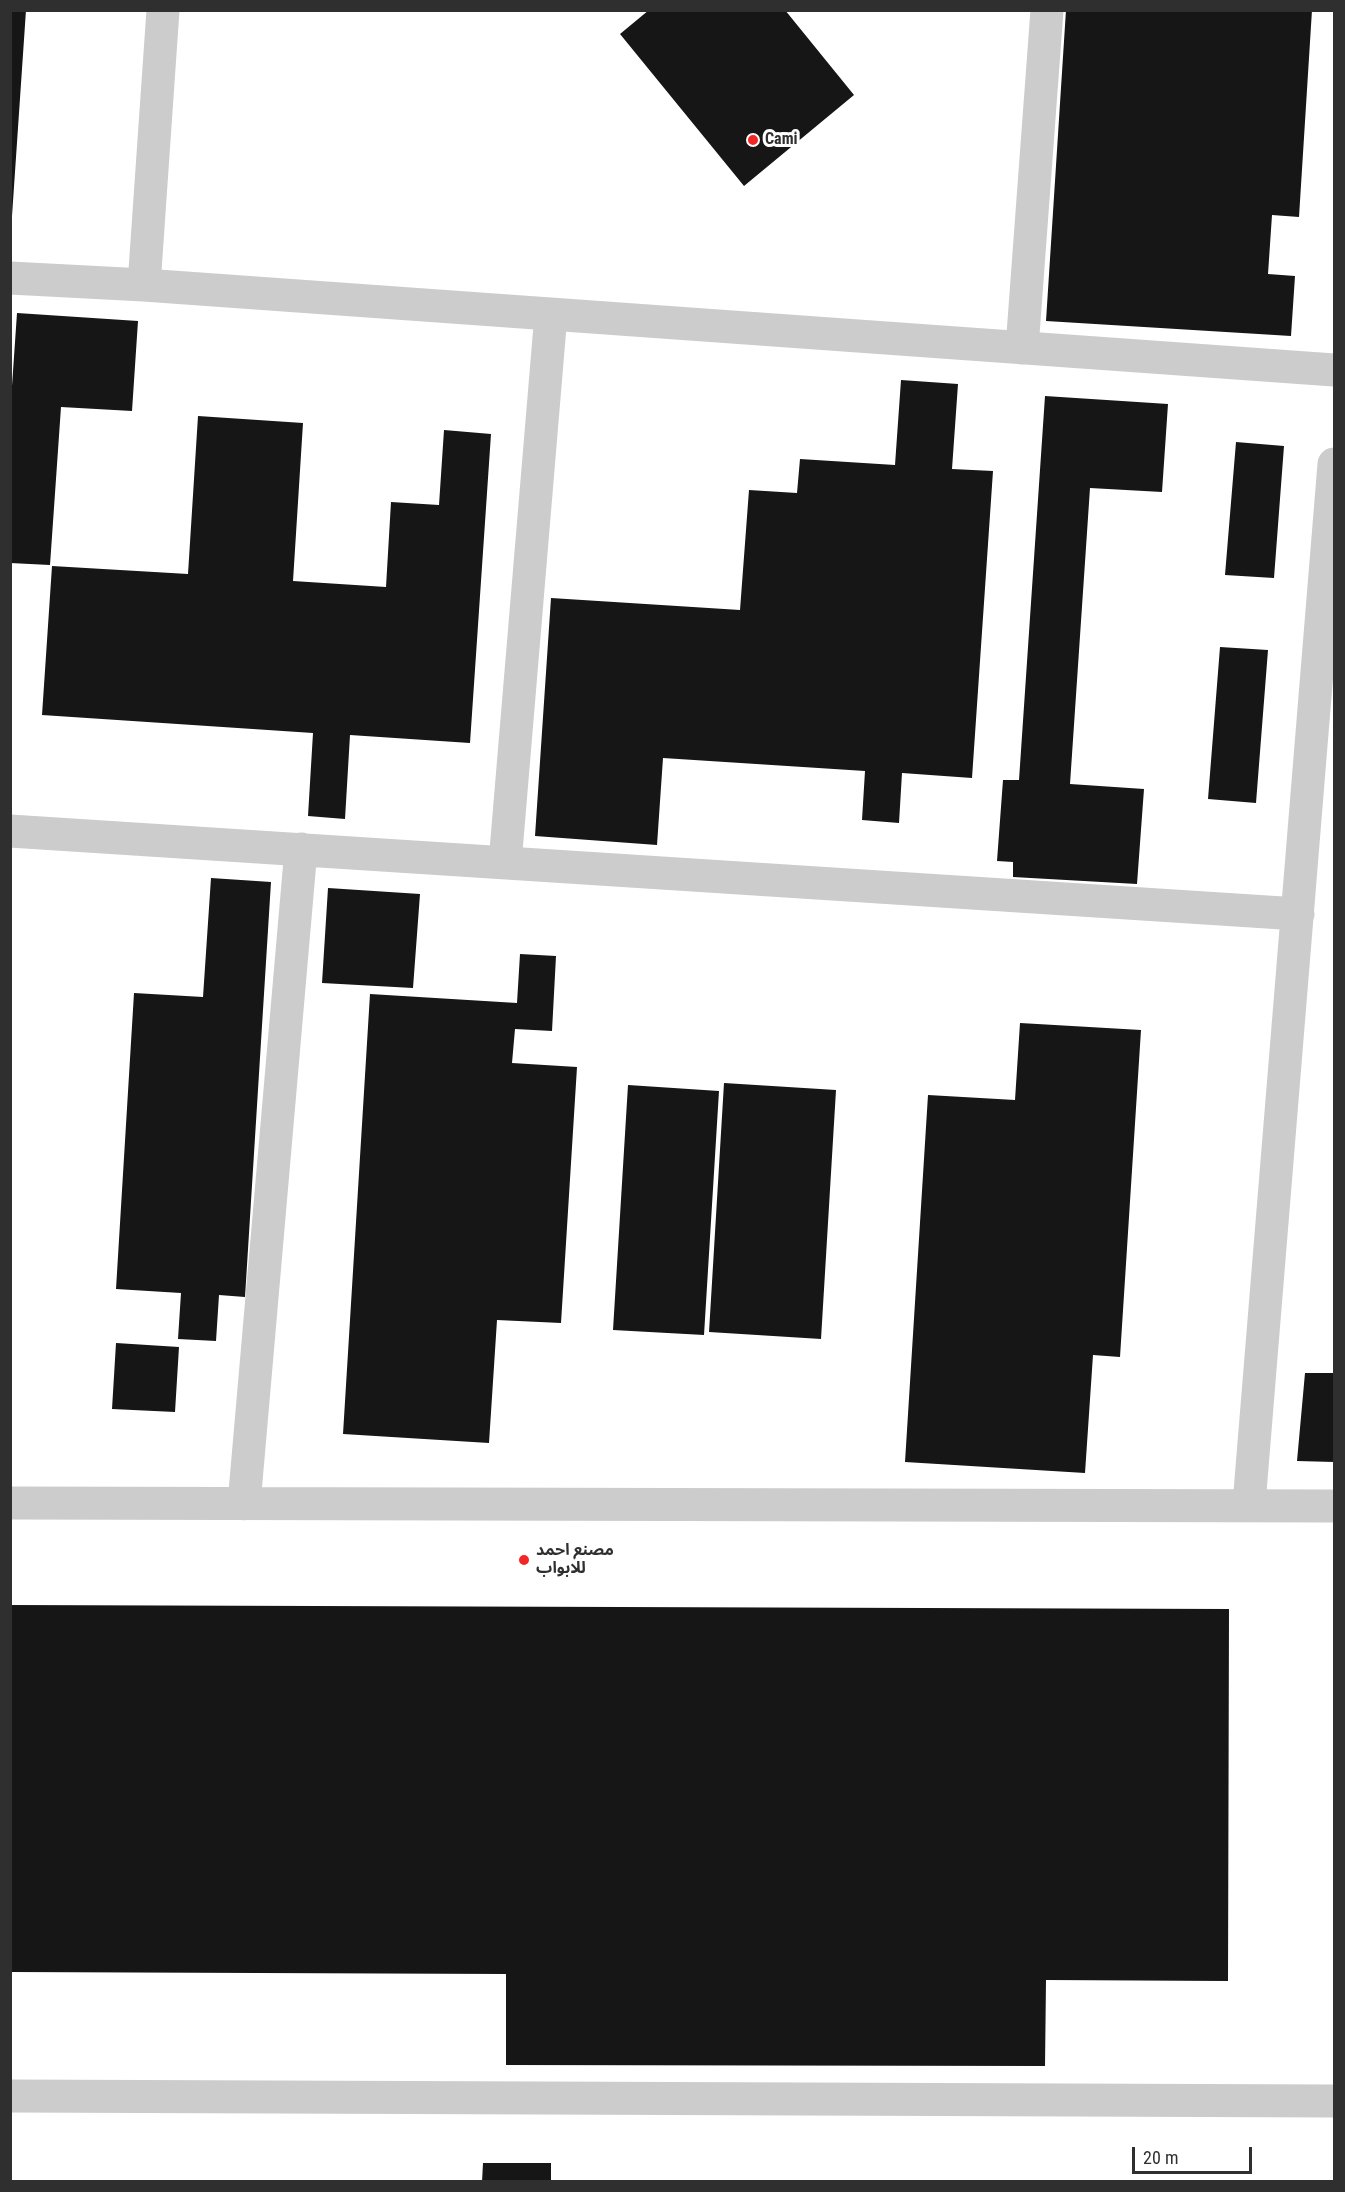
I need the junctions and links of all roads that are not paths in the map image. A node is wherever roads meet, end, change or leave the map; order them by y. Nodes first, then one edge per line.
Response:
1 (163, 10) edge
2 (1047, 10) edge
3 (10, 278) edge
4 (144, 285) junction
5 (551, 314) junction
6 (1022, 348) junction
7 (1335, 370) edge
8 (1335, 464) edge
9 (10, 831) edge
10 (301, 849) junction
11 (505, 863) junction
12 (1298, 914) junction
13 (10, 1503) edge
14 (244, 1504) junction
15 (1249, 1504) junction
16 (1335, 1506) edge
17 (10, 2096) edge
18 (1335, 2101) edge

1 - 4 street
2 - 6 street
3 - 4 street
4 - 5 street
5 - 6 street
5 - 11 street
6 - 7 street
8 - 12 street
9 - 10 street
10 - 11 street
10 - 14 street
11 - 12 street
12 - 15 street
13 - 14 street
14 - 15 street
15 - 16 street
17 - 18 street

